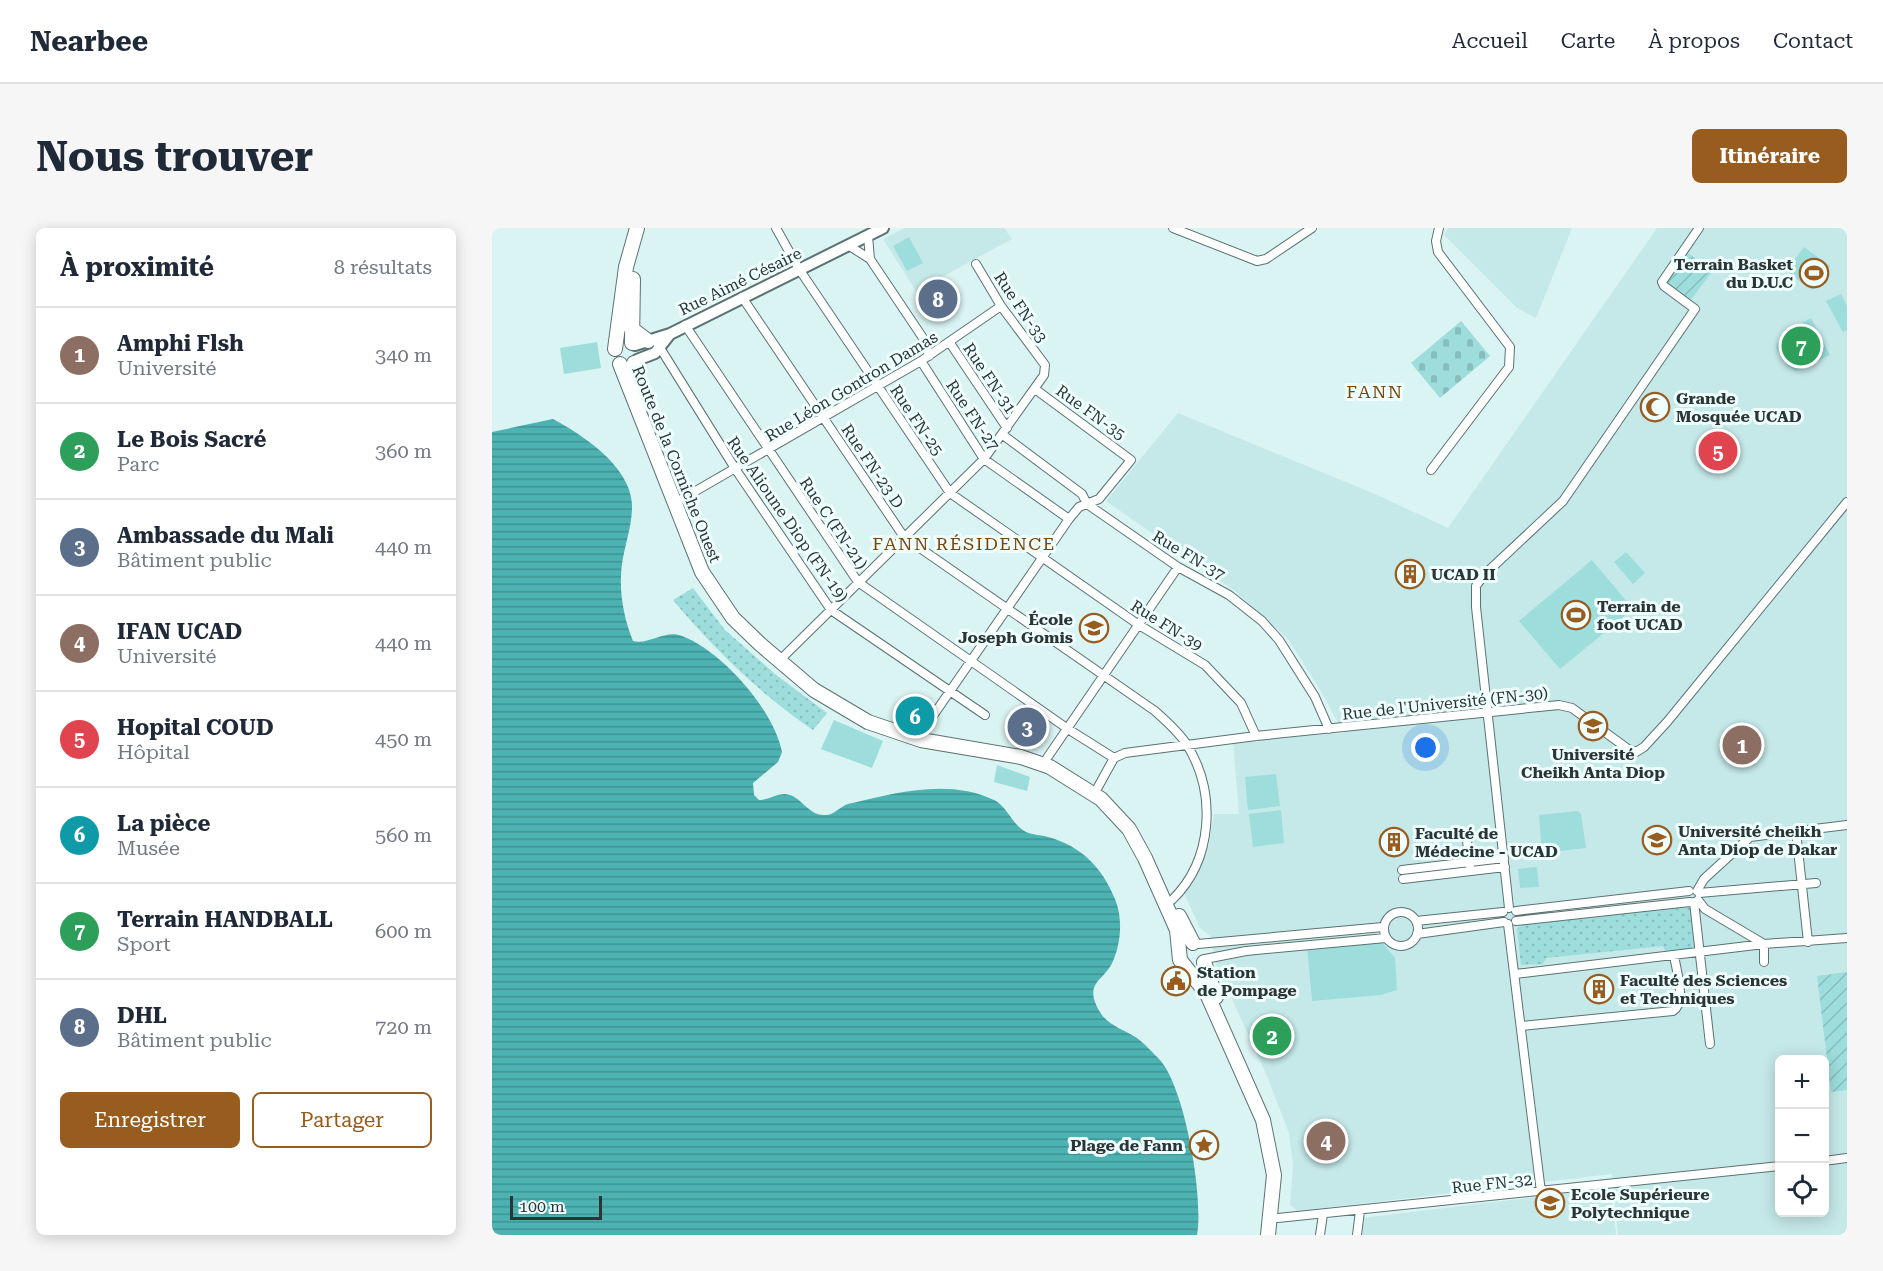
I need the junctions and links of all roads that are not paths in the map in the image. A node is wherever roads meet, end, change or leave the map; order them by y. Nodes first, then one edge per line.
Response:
1 (637, 228) edge
2 (644, 228) edge
3 (776, 228) edge
4 (883, 228) edge
5 (1173, 228) edge
6 (1312, 228) edge
7 (1439, 228) edge
8 (1699, 228) edge
9 (867, 236) junction
10 (848, 245) junction
11 (870, 259) junction
12 (976, 264) dead end
13 (799, 269) junction
14 (742, 297) junction
15 (1001, 306) junction
16 (677, 330) junction
17 (646, 343) junction
18 (950, 343) junction
19 (615, 349) junction
20 (928, 356) junction
21 (636, 361) junction
22 (921, 361) junction
23 (620, 364) junction
24 (877, 385) junction
25 (1035, 389) junction
26 (823, 417) junction
27 (1005, 432) junction
28 (769, 450) junction
29 (984, 459) junction
30 (736, 470) junction
31 (1431, 470) dead end
32 (950, 493) junction
33 (680, 500) junction
34 (1847, 501) edge
35 (1087, 504) junction
36 (1069, 519) junction
37 (904, 537) junction
38 (1043, 557) junction
39 (1178, 567) junction
40 (858, 582) junction
41 (1007, 609) junction
42 (831, 610) junction
43 (1139, 625) junction
44 (784, 656) junction
45 (971, 661) junction
46 (1103, 676) junction
47 (950, 692) junction
48 (1487, 713) junction
49 (985, 715) dead end
50 (928, 723) dead end
51 (1068, 729) junction
52 (1329, 729) junction
53 (1256, 735) junction
54 (1188, 746) junction
55 (1047, 758) junction
56 (1114, 758) junction
57 (1098, 787) junction
58 (1847, 825) edge
59 (1797, 831) junction
60 (1467, 841) dead end
61 (1504, 858) junction
62 (1470, 862) junction
63 (1452, 864) junction
64 (1505, 867) junction
65 (1424, 868) junction
66 (1402, 870) dead end
67 (1470, 871) junction
68 (1453, 873) junction
69 (1425, 877) junction
70 (1403, 879) dead end
71 (1815, 883) dead end
72 (1802, 885) junction
73 (1695, 897) junction
74 (1172, 900) junction
75 (1509, 911) junction
76 (1416, 921) junction
77 (1509, 922) junction
78 (1383, 927) junction
79 (1417, 934) junction
80 (1386, 938) junction
81 (1847, 938) edge
82 (1808, 942) junction
83 (1196, 944) junction
84 (1764, 945) junction
85 (1700, 952) junction
86 (1180, 953) junction
87 (1674, 955) junction
88 (1204, 961) junction
89 (1764, 962) dead end
90 (1188, 969) junction
91 (1515, 974) junction
92 (1521, 1026) junction
93 (1710, 1044) dead end
94 (1847, 1158) edge
95 (1829, 1160) edge
96 (1775, 1166) edge
97 (1541, 1192) junction
98 (1360, 1211) junction
99 (1323, 1214) junction
100 (1278, 1218) junction
101 (1268, 1235) edge
102 (1276, 1235) edge
103 (1320, 1235) edge
104 (1357, 1235) edge

1 - 19 highway
2 - 17 highway, Route de la Corniche Ouest
3 - 13 street, Rue FN-25
4 - 9 street, Rue Aimé Césaire
5 - 6 street
7 - 31 street
8 - 48 street
9 - 10 street, Rue Aimé Césaire
9 - 11 street
10 - 11 street
10 - 13 street, Rue Aimé Césaire
11 - 20 street
12 - 15 street, Rue FN-33
13 - 14 street, Rue Aimé Césaire
13 - 24 street, Rue FN-25
14 - 16 street, Rue Aimé Césaire
14 - 26 street, Rue FN-23 D
15 - 18 street, Rue Léon Gontron Damas
15 - 25 street, Rue FN-33
16 - 17 street
16 - 28 street, Rue C (FN-21)
17 - 19 highway
17 - 21 highway, Route de la Corniche Ouest
17 - 21 street
17 - 30 street, Rue Alioune Diop (FN-19)
18 - 20 street, Rue Léon Gontron Damas
18 - 27 street, Rue FN-31
19 - 23 highway, Route de la Corniche Ouest
20 - 22 street, Rue Léon Gontron Damas
21 - 23 highway
21 - 33 highway, Route de la Corniche Ouest
22 - 24 street, Rue Léon Gontron Damas
22 - 29 street, Rue FN-27
23 - 86 highway, Route de la Corniche Ouest
24 - 26 street, Rue Léon Gontron Damas
24 - 32 street, Rue FN-25
25 - 27 street
25 - 35 street, Rue FN-35
26 - 28 street, Rue Léon Gontron Damas
26 - 37 street, Rue FN-23 D
27 - 29 street
27 - 35 street, Rue FN-37
28 - 30 street, Rue Léon Gontron Damas
28 - 40 street, Rue C (FN-21)
29 - 32 street
29 - 36 street, Rue FN-27
30 - 33 street, Rue Léon Gontron Damas
30 - 42 street, Rue Alioune Diop (FN-19)
32 - 37 street
32 - 38 street, Rue FN-25
33 - 44 highway, Route de la Corniche Ouest
34 - 48 street, Rue de l'Université (FN-30)
35 - 36 street
35 - 39 street, Rue FN-37
36 - 38 street
37 - 40 street
37 - 41 street, Rue FN-23 D
38 - 41 street
38 - 43 street, Rue FN-39
39 - 43 street
39 - 52 street, Rue FN-37
40 - 42 street
40 - 45 street, Rue C (FN-21)
41 - 45 street
41 - 46 street, Rue FN-23 D
42 - 44 street
42 - 47 street, Rue Alioune Diop (FN-19)
43 - 46 street
43 - 53 street, Rue FN-39
44 - 55 highway, Route de la Corniche Ouest
45 - 47 street
45 - 51 street, Rue C (FN-21)
46 - 51 street
46 - 54 street, Rue FN-23 D
47 - 49 street, Rue Alioune Diop (FN-19)
47 - 50 street
48 - 52 street, Rue de l'Université (FN-30)
48 - 61 street
51 - 55 street
51 - 56 street
52 - 53 street, Rue de l'Université (FN-30)
53 - 54 street, Rue de l'Université (FN-30)
54 - 56 street, Rue de l'Université (FN-30)
54 - 74 street, Rue FN-23 D
55 - 57 highway, Route de la Corniche Ouest
56 - 57 street
57 - 74 highway, Route de la Corniche Ouest
58 - 59 street
59 - 72 street
59 - 73 street
60 - 62 street
61 - 62 street
61 - 64 street
62 - 63 street
62 - 67 street
63 - 65 street
63 - 68 street
64 - 67 street
64 - 75 street
65 - 66 street
65 - 69 street
67 - 68 street
68 - 69 street
69 - 70 street
71 - 72 street
72 - 73 street
72 - 82 street
73 - 75 street
73 - 77 street
73 - 84 street
73 - 85 street
74 - 83 highway, Route de la Corniche Ouest
75 - 76 street
75 - 77 street
75 - 77 street
76 - 78 street
76 - 79 street
77 - 79 street
77 - 91 street
78 - 80 street
78 - 83 street
79 - 80 street
80 - 88 street
81 - 82 street
82 - 84 street
83 - 86 highway
83 - 88 highway
84 - 85 street
84 - 89 street
85 - 87 street
85 - 93 street
86 - 90 highway
87 - 91 street
87 - 92 street
88 - 90 highway
88 - 100 highway
90 - 101 highway
91 - 92 street
92 - 97 street
94 - 95 street
96 - 97 street, Rue FN-32
97 - 98 street, Rue FN-32
98 - 99 street, Rue FN-32
98 - 104 street
99 - 100 street, Rue FN-32
99 - 103 street
100 - 102 highway

